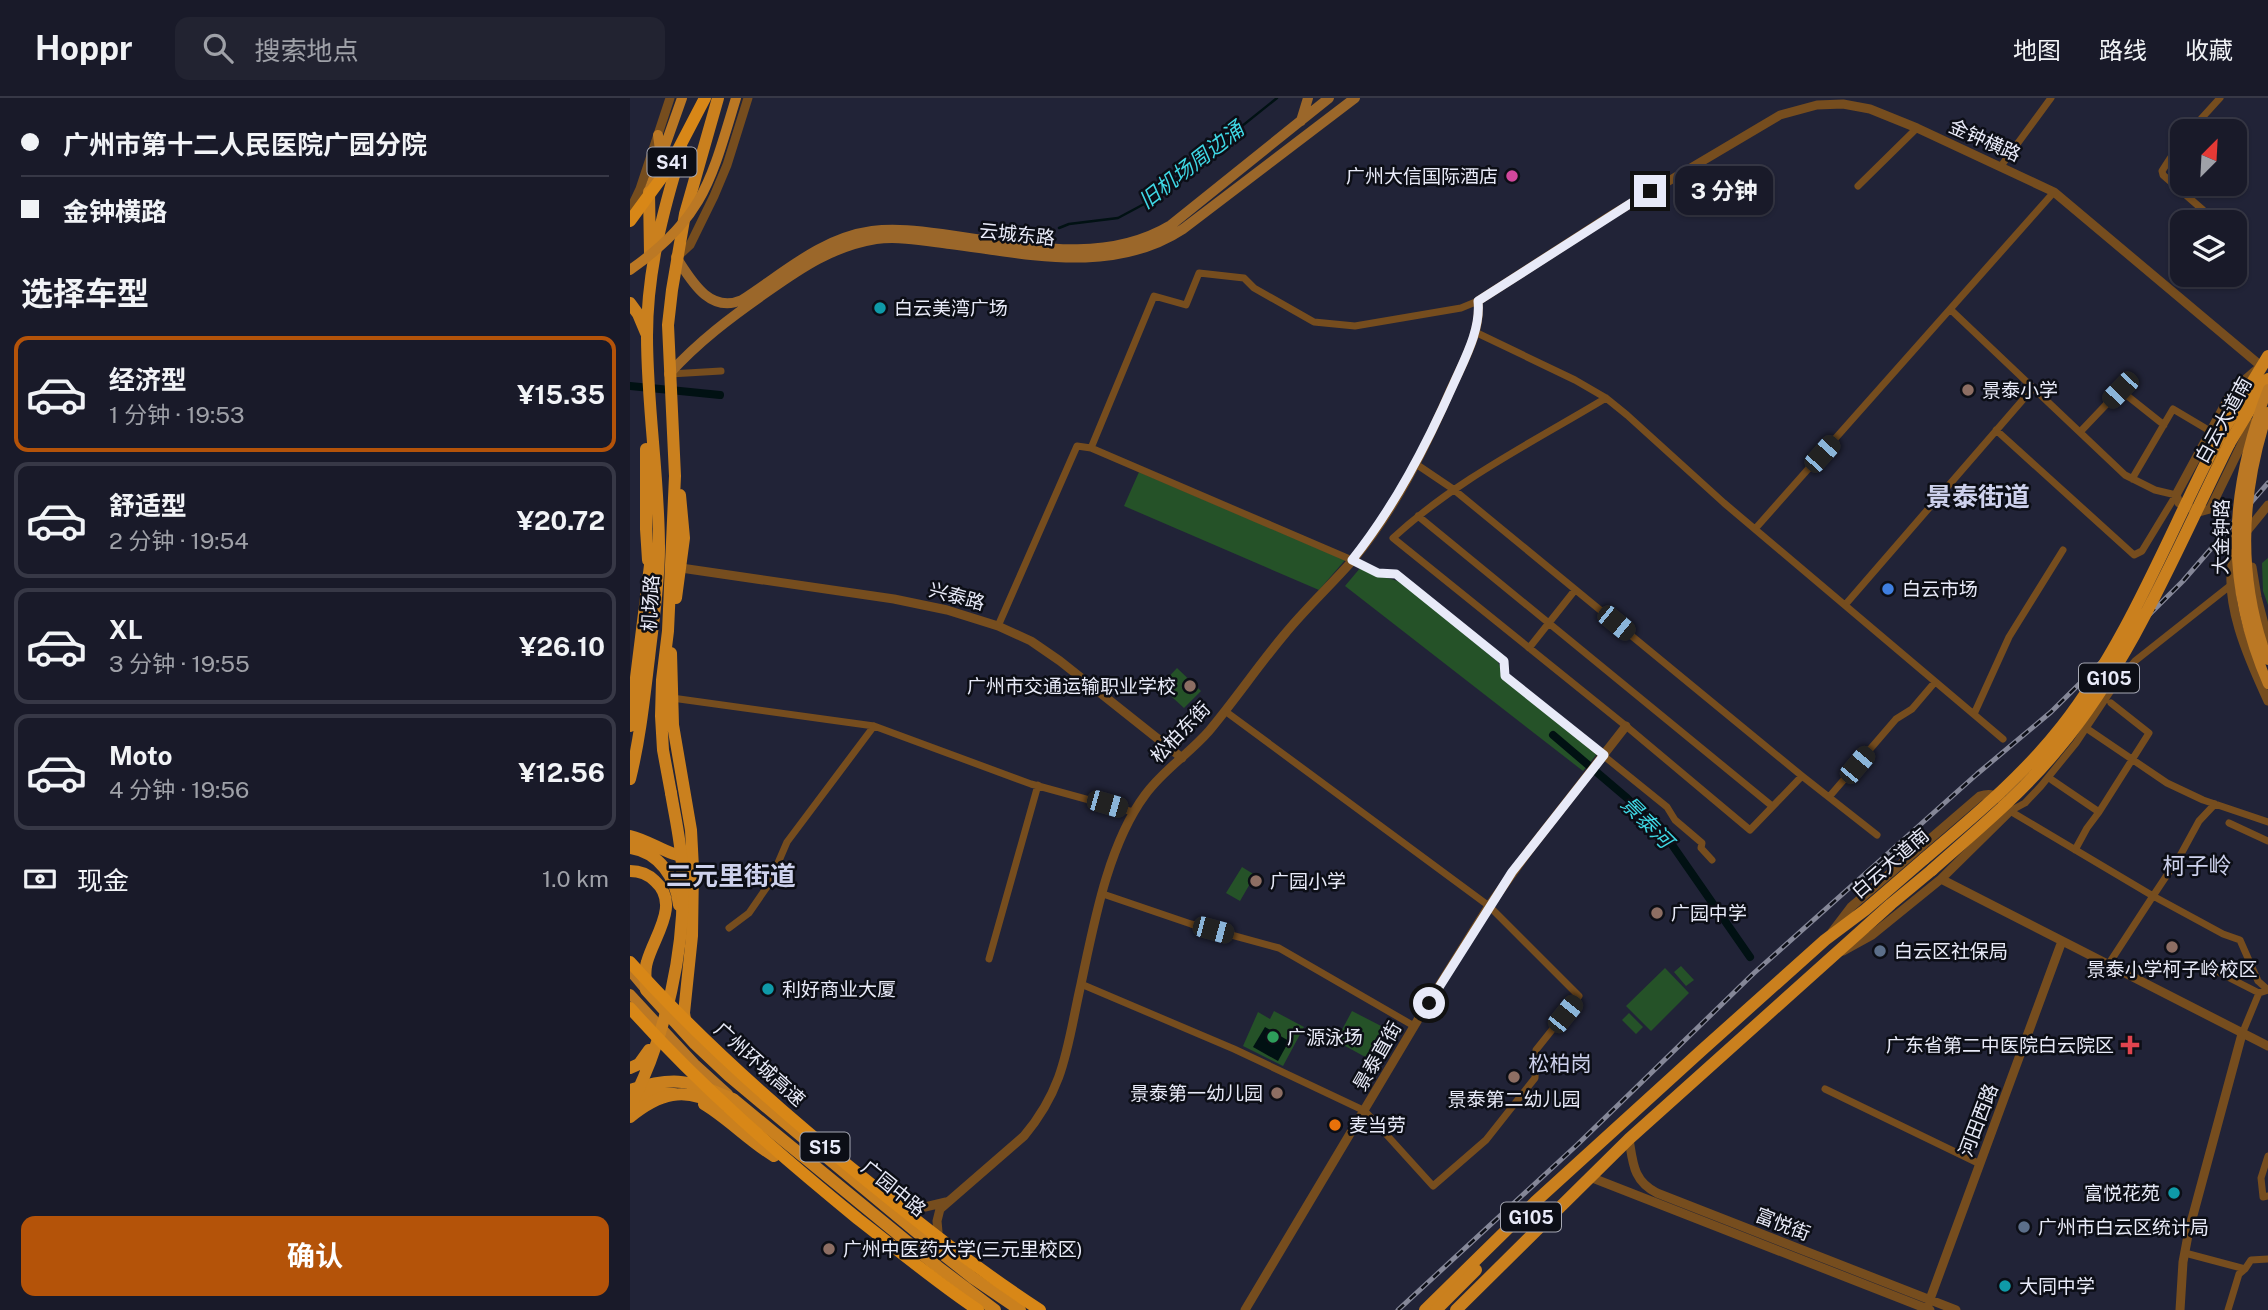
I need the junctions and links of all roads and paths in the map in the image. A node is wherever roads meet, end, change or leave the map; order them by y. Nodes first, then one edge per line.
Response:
1 (670, 98) edge
2 (682, 98) edge
3 (698, 98) edge
4 (705, 98) edge
5 (718, 98) edge
6 (736, 98) edge
7 (748, 98) edge
8 (1308, 98) edge
9 (1330, 98) edge
10 (1355, 98) edge
11 (2051, 98) edge
12 (2220, 98) edge
13 (1342, 102) edge
14 (2201, 119) edge
15 (1301, 121) junction
16 (1917, 128) junction
17 (658, 135) junction
18 (661, 159) junction
19 (2170, 159) edge
20 (2001, 166) junction
21 (2170, 182) edge
22 (630, 185) edge
23 (1858, 186) dead end
24 (645, 190) junction
25 (2054, 192) junction
26 (2187, 196) edge
27 (630, 209) edge
28 (2203, 210) dead end
29 (630, 222) edge
30 (676, 257) junction
31 (652, 265) junction
32 (630, 271) edge
33 (1478, 301) junction
34 (630, 303) edge
35 (1951, 310) junction
36 (1475, 332) junction
37 (647, 336) junction
38 (2265, 361) edge
39 (721, 371) dead end
40 (669, 375) junction
41 (2268, 379) edge
42 (2033, 388) junction
43 (2268, 389) edge
44 (1606, 398) junction
45 (650, 406) junction
46 (2266, 406) edge
47 (2164, 425) junction
48 (1996, 430) junction
49 (2081, 431) junction
50 (2219, 438) junction
51 (1091, 448) junction
52 (1416, 464) junction
53 (675, 476) junction
54 (2132, 478) junction
55 (1453, 489) junction
56 (2176, 495) junction
57 (657, 500) junction
58 (2268, 505) edge
59 (1418, 516) junction
60 (2253, 520) junction
61 (1755, 529) junction
62 (2063, 550) dead end
63 (1352, 560) junction
64 (681, 568) junction
65 (649, 571) junction
66 (2231, 585) junction
67 (1575, 590) junction
68 (1845, 605) junction
69 (1549, 623) junction
70 (998, 626) junction
71 (668, 631) junction
72 (2268, 640) edge
73 (1530, 648) junction
74 (2268, 660) edge
75 (1935, 681) junction
76 (2268, 684) edge
77 (672, 698) junction
78 (2268, 701) edge
79 (2111, 703) dead end
80 (1225, 711) junction
81 (1974, 715) junction
82 (630, 726) edge
83 (874, 726) junction
84 (1626, 726) junction
85 (2086, 729) junction
86 (2003, 739) dead end
87 (2023, 754) dead end
88 (1604, 755) junction
89 (1182, 758) junction
90 (2132, 758) junction
91 (1802, 776) junction
92 (2051, 777) junction
93 (630, 779) edge
94 (1038, 785) junction
95 (1829, 797) junction
96 (2215, 804) junction
97 (1772, 807) junction
98 (2010, 811) junction
99 (1133, 812) junction
100 (2099, 812) junction
101 (2268, 822) edge
102 (2229, 823) dead end
103 (1877, 835) dead end
104 (630, 836) edge
105 (2268, 842) edge
106 (630, 848) edge
107 (2075, 850) junction
108 (693, 857) junction
109 (1712, 860) dead end
110 (1932, 869) junction
111 (630, 871) edge
112 (1103, 894) junction
113 (2153, 896) junction
114 (1489, 906) junction
115 (680, 920) junction
116 (729, 928) dead end
117 (1825, 940) junction
118 (2062, 942) junction
119 (989, 959) dead end
120 (630, 962) edge
121 (2108, 965) junction
122 (2212, 969) dead end
123 (630, 971) edge
124 (1081, 984) junction
125 (646, 990) junction
126 (2268, 990) edge
127 (2259, 993) junction
128 (630, 994) edge
129 (630, 1007) edge
130 (684, 1013) junction
131 (664, 1022) junction
132 (1414, 1026) junction
133 (2242, 1034) junction
134 (695, 1044) junction
135 (2268, 1046) edge
136 (630, 1068) edge
137 (1825, 1089) dead end
138 (630, 1090) edge
139 (733, 1099) junction
140 (630, 1100) edge
141 (630, 1107) edge
142 (769, 1111) junction
143 (1365, 1111) junction
144 (794, 1114) junction
145 (630, 1117) edge
146 (1629, 1139) junction
147 (819, 1152) junction
148 (797, 1153) junction
149 (774, 1156) junction
150 (2268, 1156) edge
151 (1582, 1161) junction
152 (852, 1162) junction
153 (1980, 1164) junction
154 (1590, 1177) junction
155 (800, 1178) junction
156 (870, 1194) junction
157 (2268, 1196) edge
158 (947, 1202) junction
159 (906, 1206) junction
160 (839, 1210) junction
161 (869, 1211) junction
162 (939, 1232) junction
163 (2185, 1253) junction
164 (944, 1255) junction
165 (2268, 1259) edge
166 (2245, 1269) junction
167 (1478, 1273) junction
168 (1928, 1307) edge
169 (970, 1310) edge
170 (978, 1310) edge
171 (995, 1310) edge
172 (1020, 1310) edge
173 (1040, 1310) edge
174 (1050, 1310) edge
175 (1245, 1310) edge
176 (1424, 1310) edge
177 (1436, 1310) edge
178 (1446, 1310) edge
179 (1456, 1310) edge
180 (1956, 1310) edge
181 (2180, 1310) edge
182 (2228, 1310) edge

1 - 17 street
2 - 18 main road
3 - 31 highway, 机场路
4 - 29 highway, S41, bridge
5 - 30 highway, 机场路
6 - 32 main road, bridge
7 - 30 street
8 - 15 main road
9 - 13 street
9 - 15 main road, 云城东路
10 - 13 main road, 云城东路
11 - 20 street
12 - 14 street
13 - 40 main road, 云城东路
15 - 30 main road, 云城东路
16 - 20 street, 金钟横路
16 - 23 street
16 - 33 street, 金钟横路
17 - 18 main road
17 - 24 street
18 - 24 main road
19 - 21 street
20 - 25 street, 金钟横路
22 - 24 street
24 - 27 street
24 - 29 main road
24 - 31 highway
25 - 35 street
25 - 38 street, 金钟横路
26 - 28 street
30 - 40 highway, 机场路
31 - 37 highway, 机场路
33 - 36 street, 松柏东街
33 - 51 street
34 - 37 highway
35 - 42 street
35 - 61 street
36 - 44 street
36 - 52 street, 松柏东街
37 - 45 highway, 机场路
38 - 50 highway, 白云大道南 / G105
39 - 40 street
40 - 53 highway, 机场路
41 - 50 highway, 白云大道南 / G105
42 - 48 street
42 - 49 street
43 - 46 street
43 - 76 main road, 大金钟路, bridge
44 - 55 street
44 - 61 street
45 - 57 highway, 机场路
45 - 65 highway
46 - 56 street
46 - 74 main road, 大金钟路, bridge
47 - 49 street
47 - 50 street
47 - 54 street
48 - 56 street
48 - 68 street
49 - 54 street
50 - 56 street
50 - 110 highway, 白云大道南 / G105, bridge
51 - 63 street
51 - 70 street
52 - 55 street
52 - 63 street, 松柏东街
53 - 64 highway
53 - 71 highway, 机场路
54 - 56 street
55 - 59 street
55 - 67 street
57 - 65 highway
57 - 93 highway, 机场路
58 - 60 street
59 - 69 street
59 - 73 street
60 - 66 street
60 - 72 street
61 - 68 street
62 - 81 street
63 - 80 street, 松柏东街
63 - 88 street
64 - 70 street, 兴泰路
64 - 71 highway
65 - 82 highway
66 - 78 street
66 - 85 street
67 - 69 street
67 - 91 street
68 - 75 street
69 - 73 street
69 - 97 street
70 - 89 street, 兴泰路
71 - 77 highway
71 - 115 highway, 机场路, bridge
73 - 84 street
75 - 81 street
75 - 95 street
77 - 83 street
77 - 108 highway
79 - 90 street
80 - 89 street, 松柏东街
80 - 114 street
81 - 86 street
83 - 94 street
83 - 116 street
84 - 88 street, 景泰直街
84 - 97 street
85 - 90 street
85 - 92 street
87 - 92 street
88 - 109 street
88 - 114 street, 景泰直街
89 - 99 street, 松柏东街
90 - 96 street
90 - 100 street
91 - 95 street
91 - 97 street
92 - 98 street
92 - 100 street
94 - 99 street
94 - 119 street
95 - 103 street
96 - 101 street
96 - 113 street
98 - 107 street
98 - 110 street
98 - 117 street
99 - 112 street, 松柏东街
100 - 107 street
102 - 105 street
104 - 108 highway
106 - 115 highway, bridge
107 - 113 street
108 - 130 highway
110 - 117 highway, 白云大道南 / G105
110 - 118 street
110 - 146 highway, 白云大道南 / G105
111 - 125 highway
112 - 124 street, 松柏东街
112 - 132 street
113 - 121 street
113 - 126 street
114 - 132 street, 景泰直街
114 - 143 street
115 - 131 highway, 机场路, bridge
117 - 151 highway, 白云大道南 / G105
118 - 121 street
118 - 153 street, 河田西路
120 - 173 highway, 广州环城高速 / S15, bridge
121 - 133 street
122 - 127 street
123 - 125 main road, 广园中路
124 - 143 street
124 - 158 street, 松柏东街
125 - 134 highway, 广园中路
126 - 127 street
127 - 133 street
128 - 139 main road, 广园中路
129 - 170 highway, S15, bridge
130 - 134 highway
130 - 144 main road
131 - 136 highway, bridge
131 - 141 highway, 机场路, bridge
132 - 143 street, 景泰直街
133 - 135 street
133 - 163 street
134 - 142 highway, 广园中路
137 - 153 street
138 - 139 highway
139 - 148 highway, 广园中路
140 - 149 highway
142 - 144 main road
142 - 147 highway, 广园中路
143 - 175 street, 景泰直街
144 - 152 main road
145 - 149 highway, bridge
146 - 154 highway, 白云大道南 / G105
146 - 168 street, 富悦街
147 - 152 main road
147 - 156 highway, 广园中路
148 - 155 main road
148 - 161 highway, 广园中路
149 - 155 main road
150 - 157 street
151 - 167 highway, G105
151 - 176 highway, 白云大道南
152 - 159 main road
153 - 168 street, 河田西路
154 - 167 highway, G105
154 - 168 street, 富悦街
154 - 179 highway, 白云大道南
155 - 160 main road
156 - 159 main road
156 - 164 highway, 广园中路
158 - 159 street
158 - 162 street
159 - 162 main road
160 - 161 main road
160 - 169 main road
161 - 171 highway, 广园中路
162 - 164 main road
162 - 174 main road
163 - 166 street
163 - 181 street
164 - 172 highway, 广园中路
165 - 166 street
166 - 182 street
167 - 177 highway, G105, bridge
167 - 178 highway, G105
168 - 180 street, 富悦街

